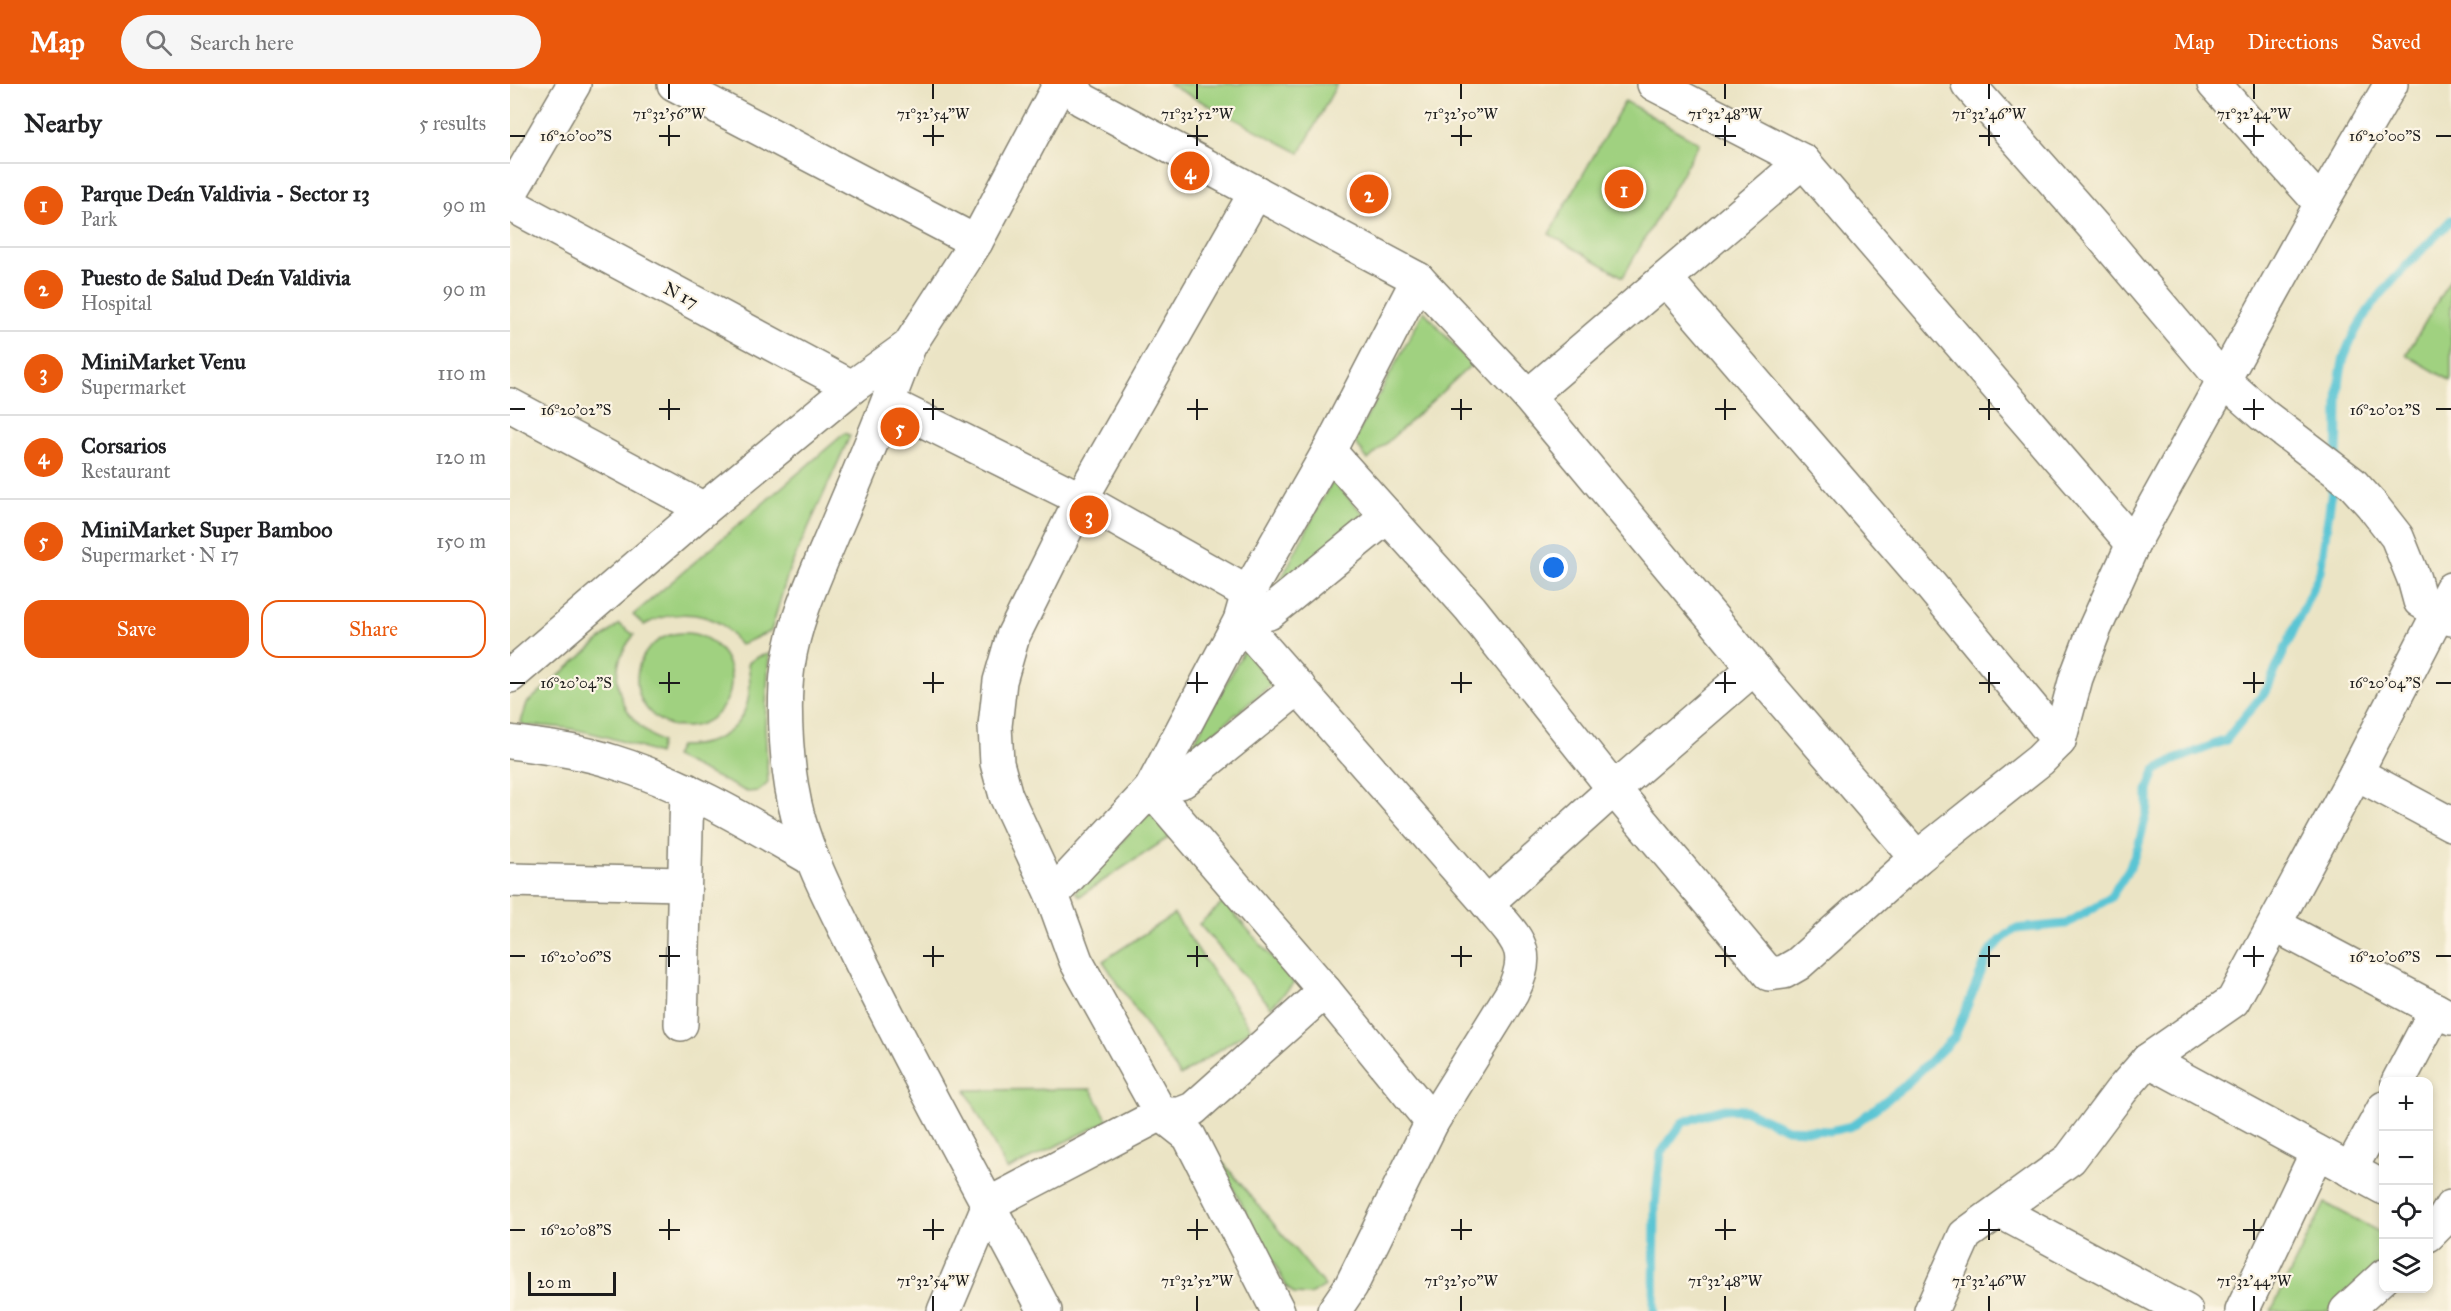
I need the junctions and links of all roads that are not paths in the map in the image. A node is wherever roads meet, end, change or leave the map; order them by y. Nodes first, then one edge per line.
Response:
1 (574, 84) edge
2 (674, 84) edge
3 (1060, 84) edge
4 (1072, 84) edge
5 (1654, 84) edge
6 (1968, 84) edge
7 (2214, 84) edge
8 (2391, 84) edge
9 (1803, 161) junction
10 (1256, 192) junction
11 (510, 194) edge
12 (510, 204) edge
13 (2321, 204) junction
14 (976, 242) junction
15 (1418, 279) junction
16 (1666, 279) junction
17 (909, 346) junction
18 (2223, 380) junction
19 (852, 387) junction
20 (1528, 396) junction
21 (888, 403) junction
22 (515, 414) edge
23 (1329, 451) junction
24 (1081, 498) junction
25 (704, 509) junction
26 (1388, 516) junction
27 (2133, 544) junction
28 (2447, 606) edge
29 (1244, 607) junction
30 (1754, 668) junction
31 (510, 676) edge
32 (1299, 687) junction
33 (2059, 741) junction
34 (510, 742) edge
35 (2355, 773) junction
36 (1151, 789) junction
37 (1614, 789) junction
38 (687, 790) junction
39 (2451, 824) edge
40 (1917, 858) junction
41 (812, 859) junction
42 (510, 880) edge
43 (683, 884) junction
44 (1052, 895) junction
45 (1487, 903) junction
46 (2275, 925) junction
47 (1326, 991) junction
48 (2444, 1014) edge
49 (681, 1024) dead end
50 (2148, 1060) junction
51 (2401, 1077) edge
52 (1161, 1114) junction
53 (2379, 1117) edge
54 (1432, 1122) junction
55 (2318, 1152) junction
56 (2350, 1170) junction
57 (2379, 1185) edge
58 (989, 1204) junction
59 (1999, 1211) junction
60 (2379, 1281) edge
61 (944, 1311) edge
62 (1045, 1311) edge
63 (1278, 1311) edge
64 (1334, 1311) edge
65 (1931, 1311) edge
66 (2186, 1311) edge
67 (2242, 1311) edge
68 (2346, 1311) edge

1 - 11 street
2 - 14 street
3 - 14 street
4 - 10 street
5 - 9 street
6 - 18 street
7 - 13 street
8 - 13 street
9 - 16 street
9 - 27 street
10 - 15 street
10 - 24 street
12 - 19 street, N 17
13 - 18 street
14 - 17 street
15 - 20 street
15 - 23 street
16 - 20 street
16 - 33 street
17 - 19 street
17 - 21 street
18 - 27 street
18 - 28 street
19 - 25 street
20 - 30 street
21 - 24 street
21 - 41 street
22 - 25 street
23 - 26 street
23 - 29 street
24 - 29 street
24 - 44 street
25 - 31 street
26 - 29 street
26 - 37 street
27 - 33 street
28 - 35 street
29 - 32 street
29 - 36 street
30 - 37 street
30 - 40 street
32 - 36 street
32 - 45 street
33 - 40 street
34 - 38 street
35 - 39 street
35 - 46 street
36 - 44 street
36 - 47 street
37 - 40 street
37 - 45 street
38 - 41 street
38 - 43 street
41 - 58 street
42 - 43 street
43 - 49 street
44 - 52 street
45 - 54 street
46 - 48 street
46 - 50 street
47 - 52 street
47 - 54 street
48 - 51 street
50 - 55 street
50 - 59 street
52 - 58 street
52 - 63 street
53 - 56 street
54 - 64 street
55 - 56 street
55 - 67 street
56 - 57 street
58 - 61 street
58 - 62 street
59 - 65 street
59 - 66 street
60 - 68 street

